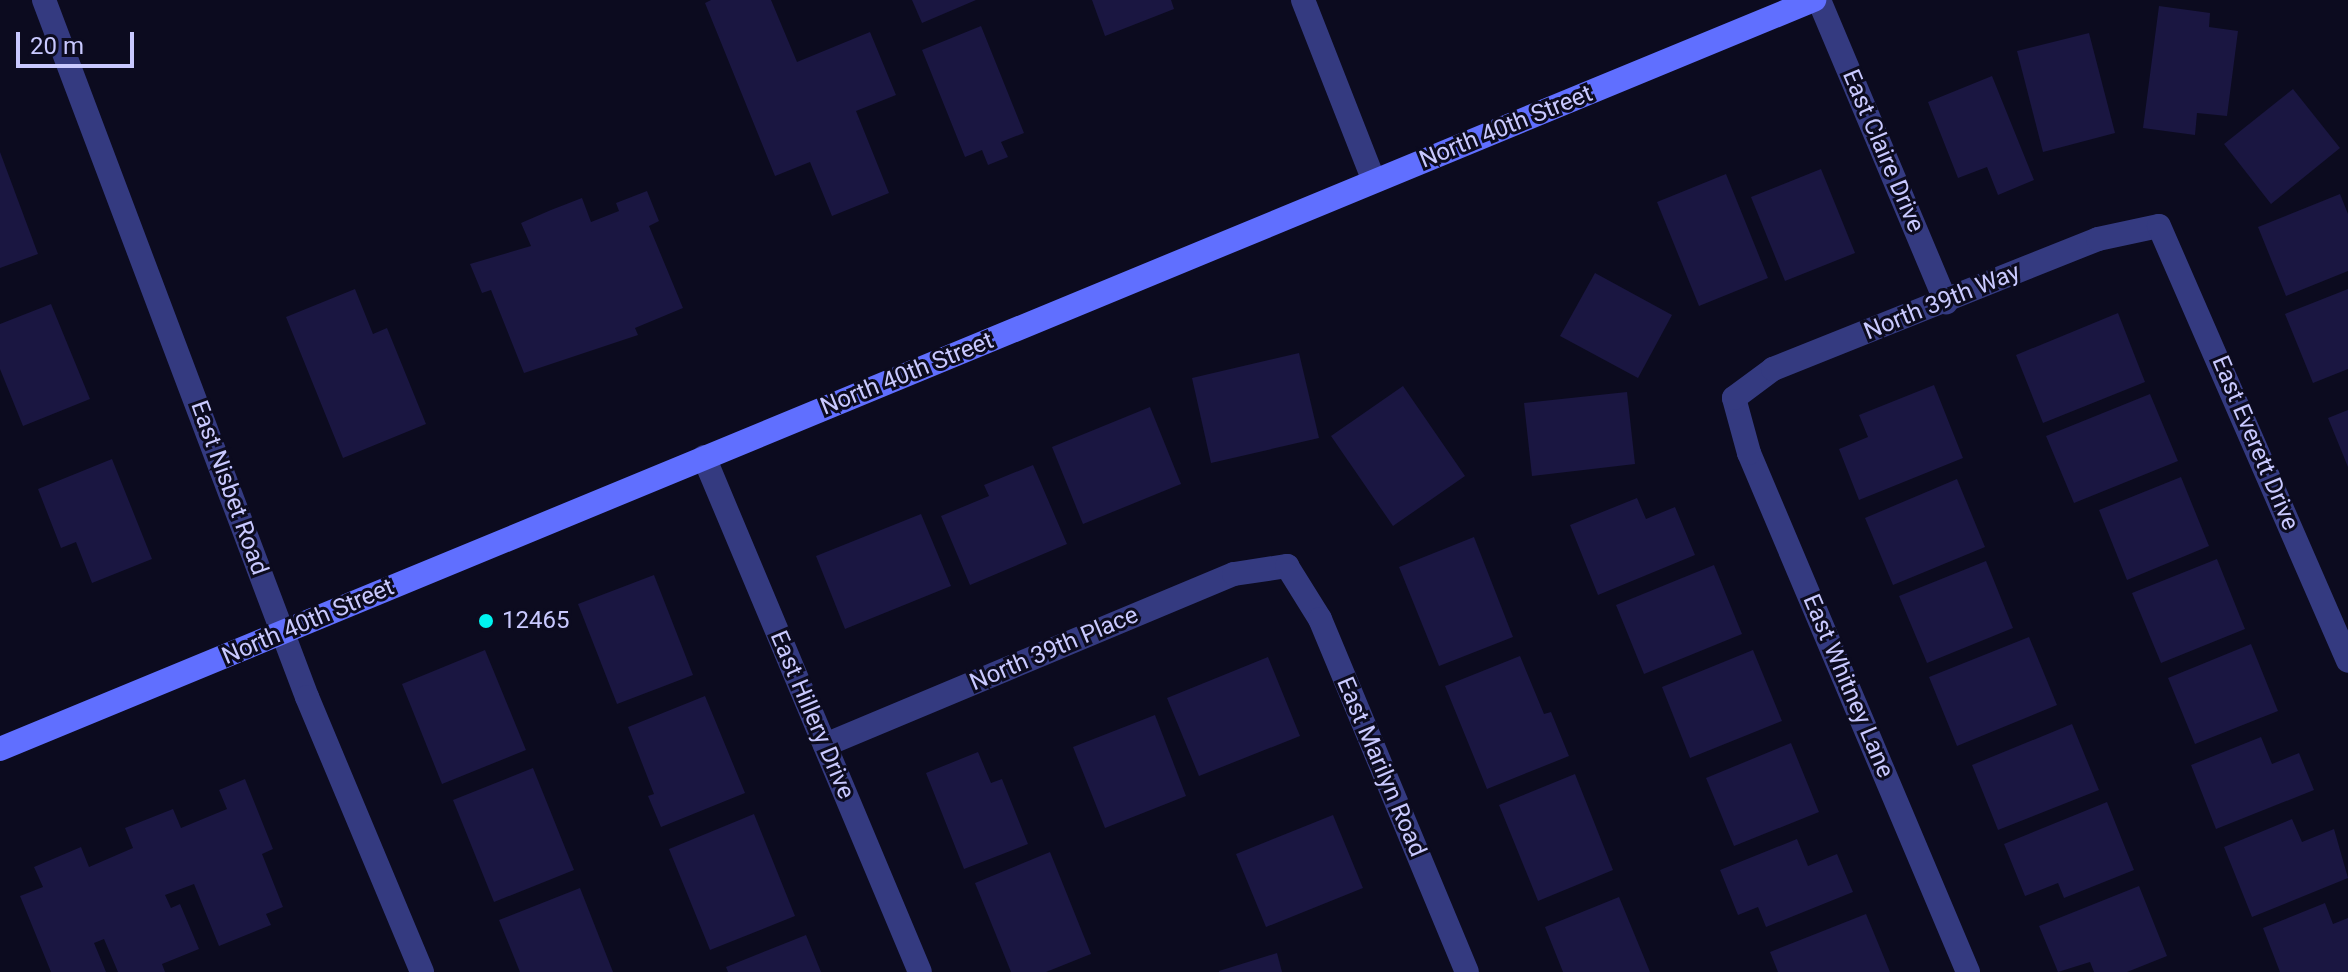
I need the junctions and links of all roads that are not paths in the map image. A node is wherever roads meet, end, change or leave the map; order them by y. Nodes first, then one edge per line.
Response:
1 (44, 0) edge
2 (1303, 0) edge
3 (1816, 0) edge
4 (1374, 181) junction
5 (2159, 226) joint
6 (1946, 302) junction
7 (1734, 398) joint
8 (704, 457) junction
9 (1287, 566) joint
10 (2341, 625) edge
11 (283, 632) junction
12 (2348, 661) edge
13 (825, 745) junction
14 (0, 749) edge
15 (422, 972) edge
16 (920, 972) edge
17 (1467, 972) edge
18 (1968, 972) edge

1 - 11 street, East Nisbet Road
2 - 4 street
3 - 4 main road, North 40th Street
3 - 6 street, East Claire Drive
4 - 8 main road, North 40th Street
5 - 6 street, North 39th Way
5 - 10 street, East Everett Drive
6 - 7 street, North 39th Way
7 - 18 street, East Whitney Lane
8 - 11 main road, North 40th Street
8 - 13 street, East Hillery Drive
9 - 13 street, North 39th Place
9 - 17 street, East Marilyn Road
10 - 12 street, East Everett Drive
11 - 14 main road, North 40th Street
11 - 15 street, East Nisbet Road
13 - 16 street, East Hillery Drive

